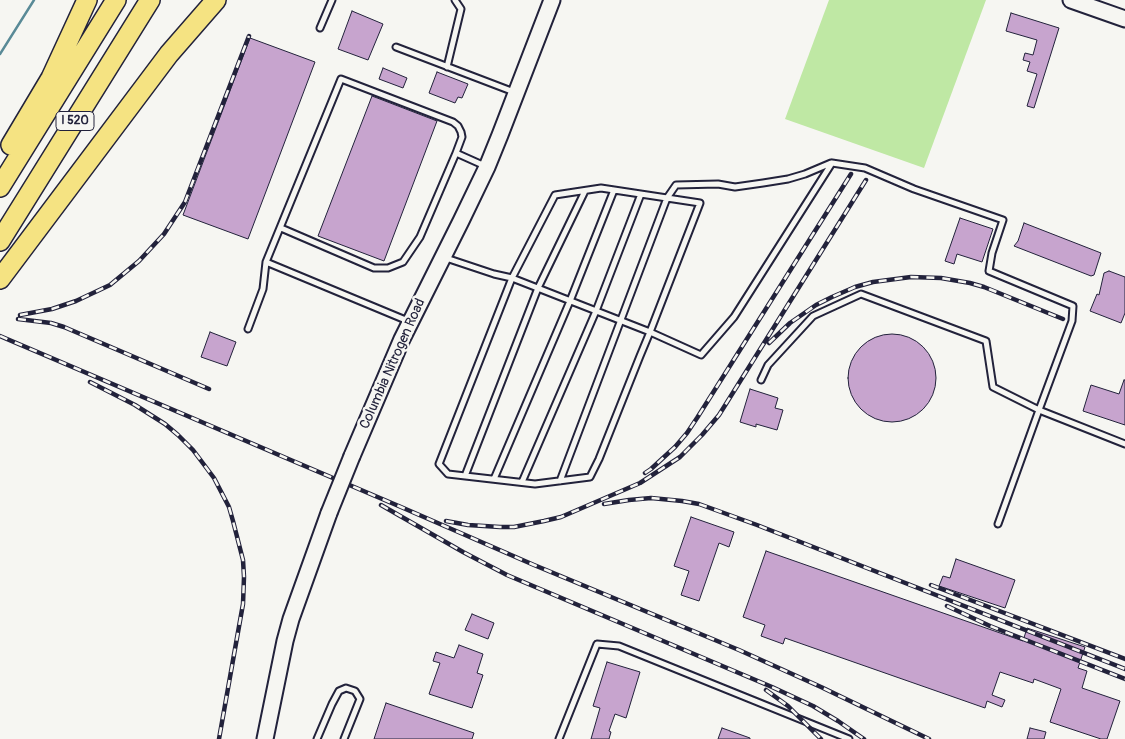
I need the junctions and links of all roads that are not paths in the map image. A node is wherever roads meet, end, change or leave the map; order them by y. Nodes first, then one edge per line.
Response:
1 (87, 0) edge
2 (116, 0) edge
3 (150, 0) edge
4 (216, 0) edge
5 (332, 0) edge
6 (455, 0) edge
7 (552, 0) edge
8 (1071, 0) edge
9 (1096, 4) edge
10 (1125, 19) edge
11 (320, 28) dead end
12 (396, 47) dead end
13 (447, 67) junction
14 (516, 93) junction
15 (456, 153) junction
16 (0, 162) edge
17 (832, 163) junction
18 (487, 167) junction
19 (0, 187) edge
20 (614, 190) junction
21 (585, 191) junction
22 (641, 194) junction
23 (667, 198) junction
24 (281, 228) junction
25 (0, 241) edge
26 (443, 257) junction
27 (266, 262) junction
28 (512, 278) junction
29 (0, 279) edge
30 (538, 288) junction
31 (570, 301) junction
32 (596, 311) junction
33 (620, 320) junction
34 (411, 322) junction
35 (248, 329) dead end
36 (650, 332) junction
37 (761, 380) dead end
38 (1039, 410) junction
39 (1125, 444) edge
40 (465, 476) junction
41 (494, 479) junction
42 (560, 481) junction
43 (522, 482) junction
44 (998, 524) dead end
45 (265, 739) edge
46 (317, 739) edge
47 (344, 739) edge
48 (559, 739) edge
49 (849, 739) edge

1 - 16 highway
2 - 19 highway, I 520
3 - 25 highway, I 520
4 - 29 highway
5 - 11 lane
6 - 13 lane
7 - 14 street, Columbia Nitrogen Road
8 - 9 street
9 - 10 street
12 - 13 lane
13 - 14 lane
14 - 18 street, Columbia Nitrogen Road
15 - 18 lane
15 - 24 lane
15 - 24 lane
17 - 23 lane
17 - 36 lane
17 - 38 lane
18 - 26 street, Columbia Nitrogen Road
20 - 21 lane
20 - 22 lane
20 - 31 lane
21 - 28 lane
21 - 30 lane
22 - 23 lane
22 - 32 lane
23 - 33 lane
23 - 36 lane
24 - 27 lane
26 - 28 lane
26 - 34 street, Columbia Nitrogen Road
27 - 34 lane
27 - 35 lane
28 - 30 lane
28 - 40 lane
30 - 31 lane
30 - 40 lane
31 - 32 lane
31 - 41 lane
32 - 33 lane
32 - 43 lane
33 - 36 lane
33 - 42 lane
34 - 45 street, Columbia Nitrogen Road, bridge
36 - 42 lane
37 - 38 lane
38 - 39 lane
38 - 44 lane
40 - 41 lane
41 - 43 lane
42 - 43 lane
46 - 47 lane
48 - 49 lane

